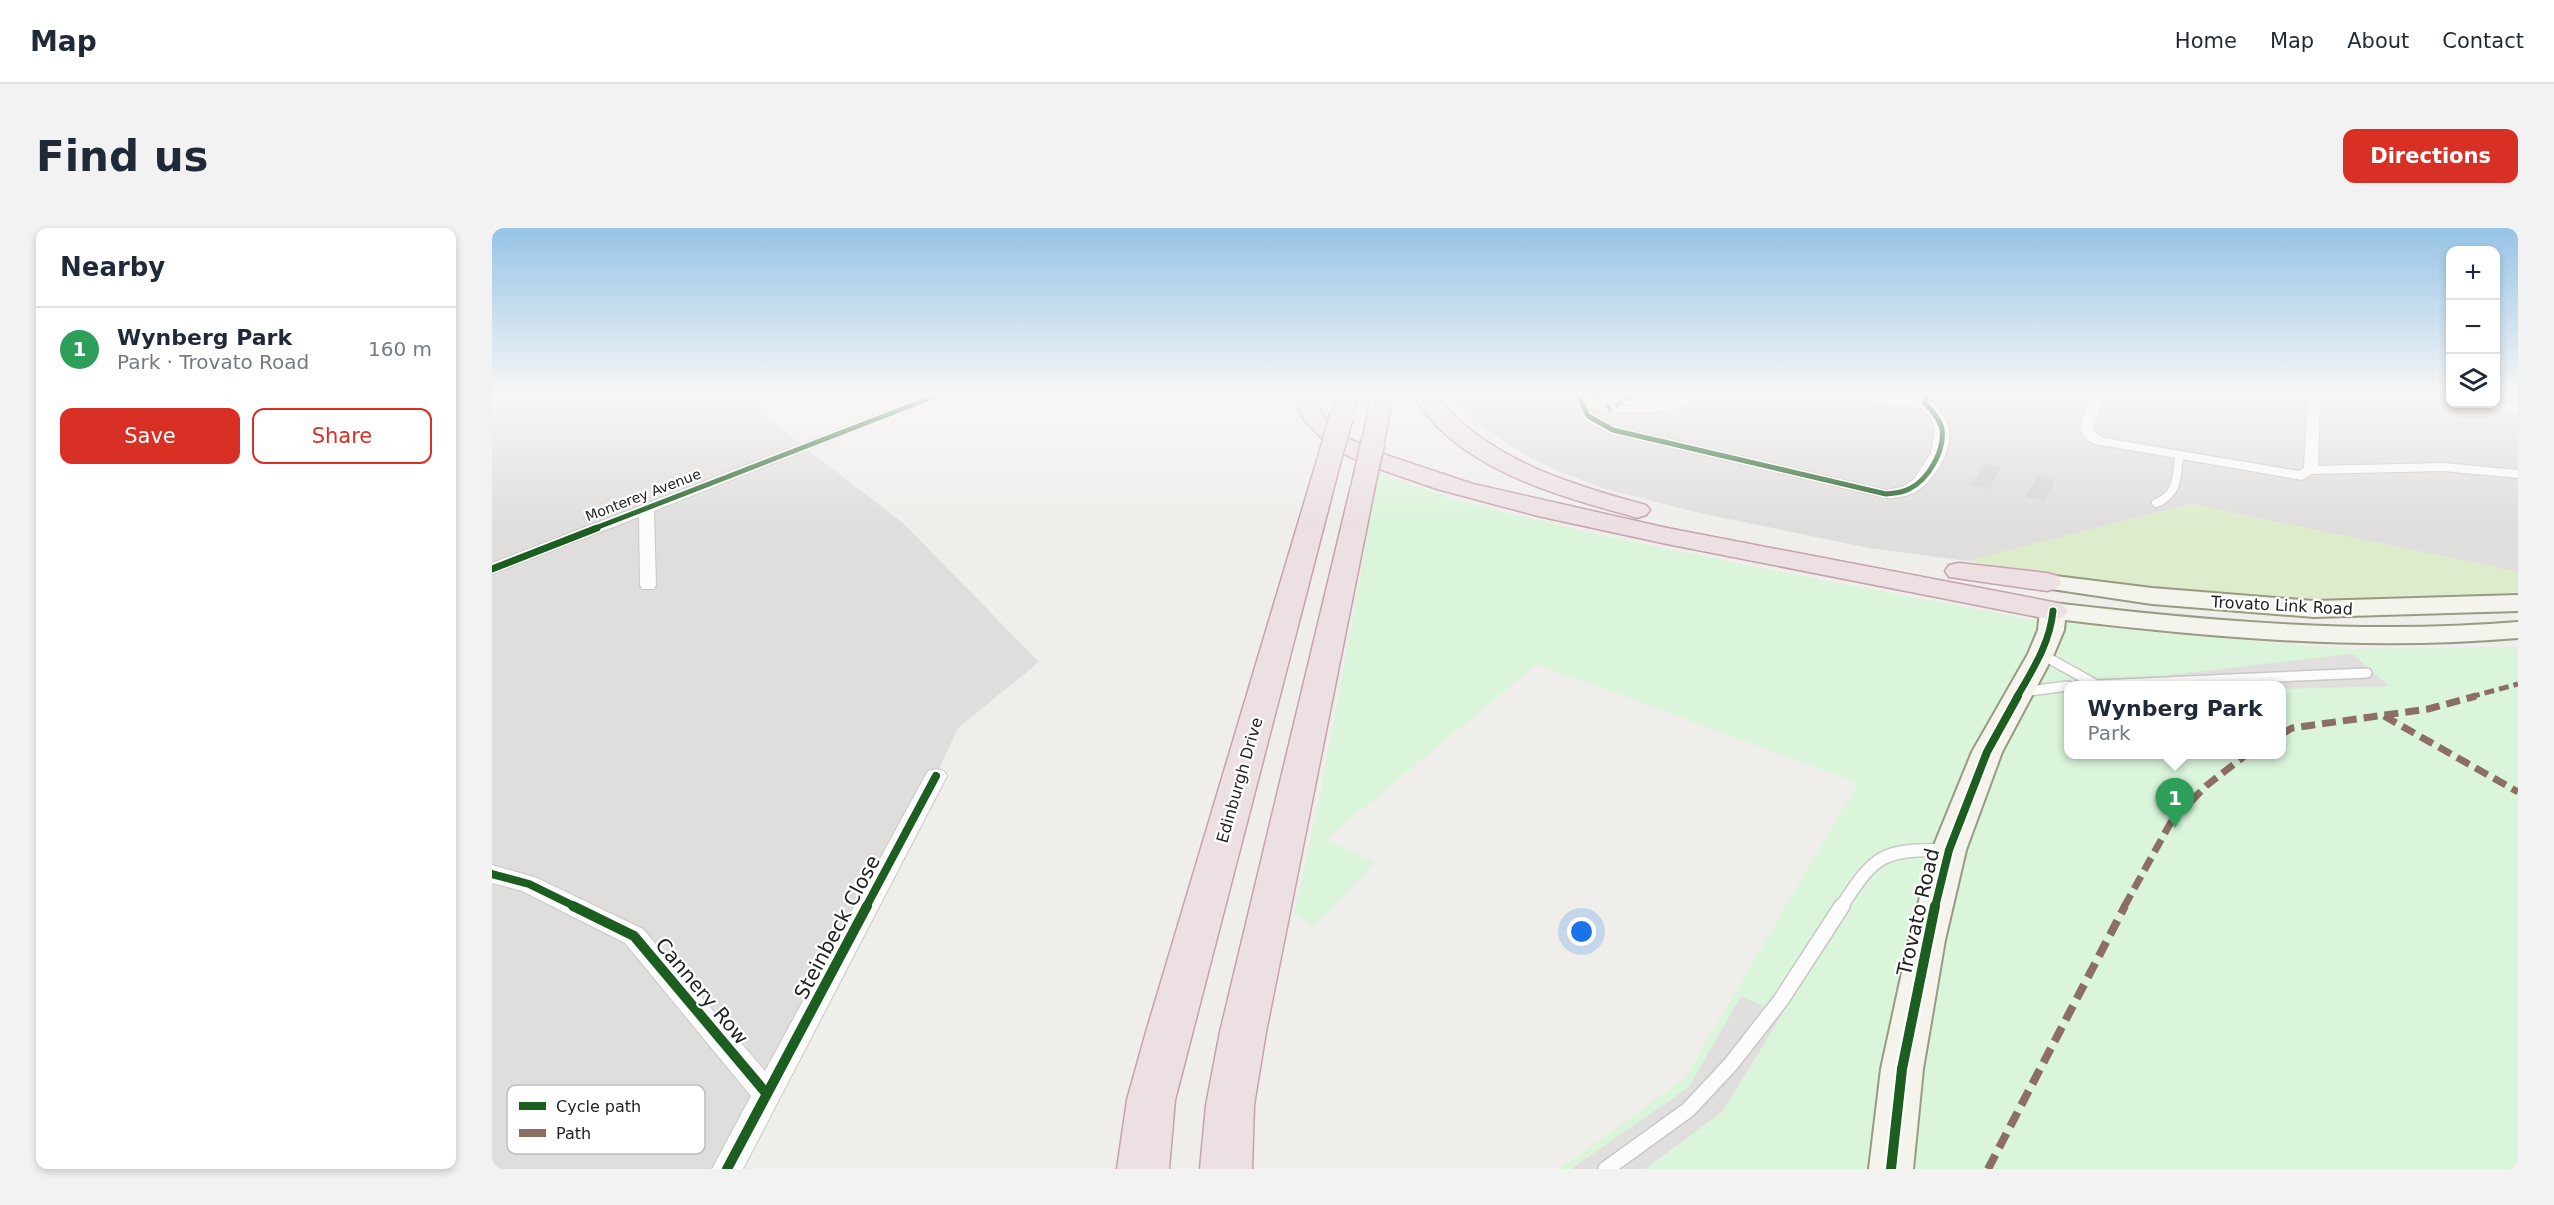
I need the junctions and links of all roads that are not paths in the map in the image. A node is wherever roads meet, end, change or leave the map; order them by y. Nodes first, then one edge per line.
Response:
1 (823, 439) edge
2 (1335, 439) edge
3 (1335, 439) edge
4 (1374, 439) edge
5 (1468, 439) edge
6 (1651, 439) edge
7 (1941, 439) edge
8 (2098, 439) edge
9 (2312, 439) edge
10 (2179, 456) junction
11 (2311, 470) junction
12 (2518, 474) edge
13 (2156, 503) dead end
14 (646, 508) junction
15 (492, 569) edge
16 (648, 585) dead end
17 (2518, 603) edge
18 (2048, 619) junction
19 (2518, 630) edge
20 (2367, 673) dead end
21 (2093, 681) edge
22 (2149, 681) edge
23 (2064, 686) edge
24 (2020, 692) junction
25 (936, 776) dead end
26 (1949, 850) junction
27 (492, 874) edge
28 (766, 1093) junction
29 (727, 1169) edge
30 (1143, 1169) edge
31 (1226, 1169) edge
32 (1606, 1169) edge
33 (1891, 1169) edge

1 - 14 street, Monterey Avenue
2 - 18 highway
3 - 30 highway, Edinburgh Drive, bridge
4 - 31 highway, bridge
5 - 18 highway
6 - 7 street
8 - 10 street
9 - 11 street
10 - 11 street
10 - 13 lane
11 - 12 lane
14 - 15 street, Monterey Avenue
14 - 16 street
17 - 18 main road, Trovato Link Road
18 - 19 main road, Trovato Link Road
18 - 21 lane
18 - 24 main road, Trovato Road
20 - 22 lane
23 - 24 lane
24 - 26 main road, Trovato Road
25 - 28 street, Steinbeck Close
26 - 32 lane
26 - 33 main road, Trovato Road
27 - 28 street, Cannery Row
28 - 29 street

